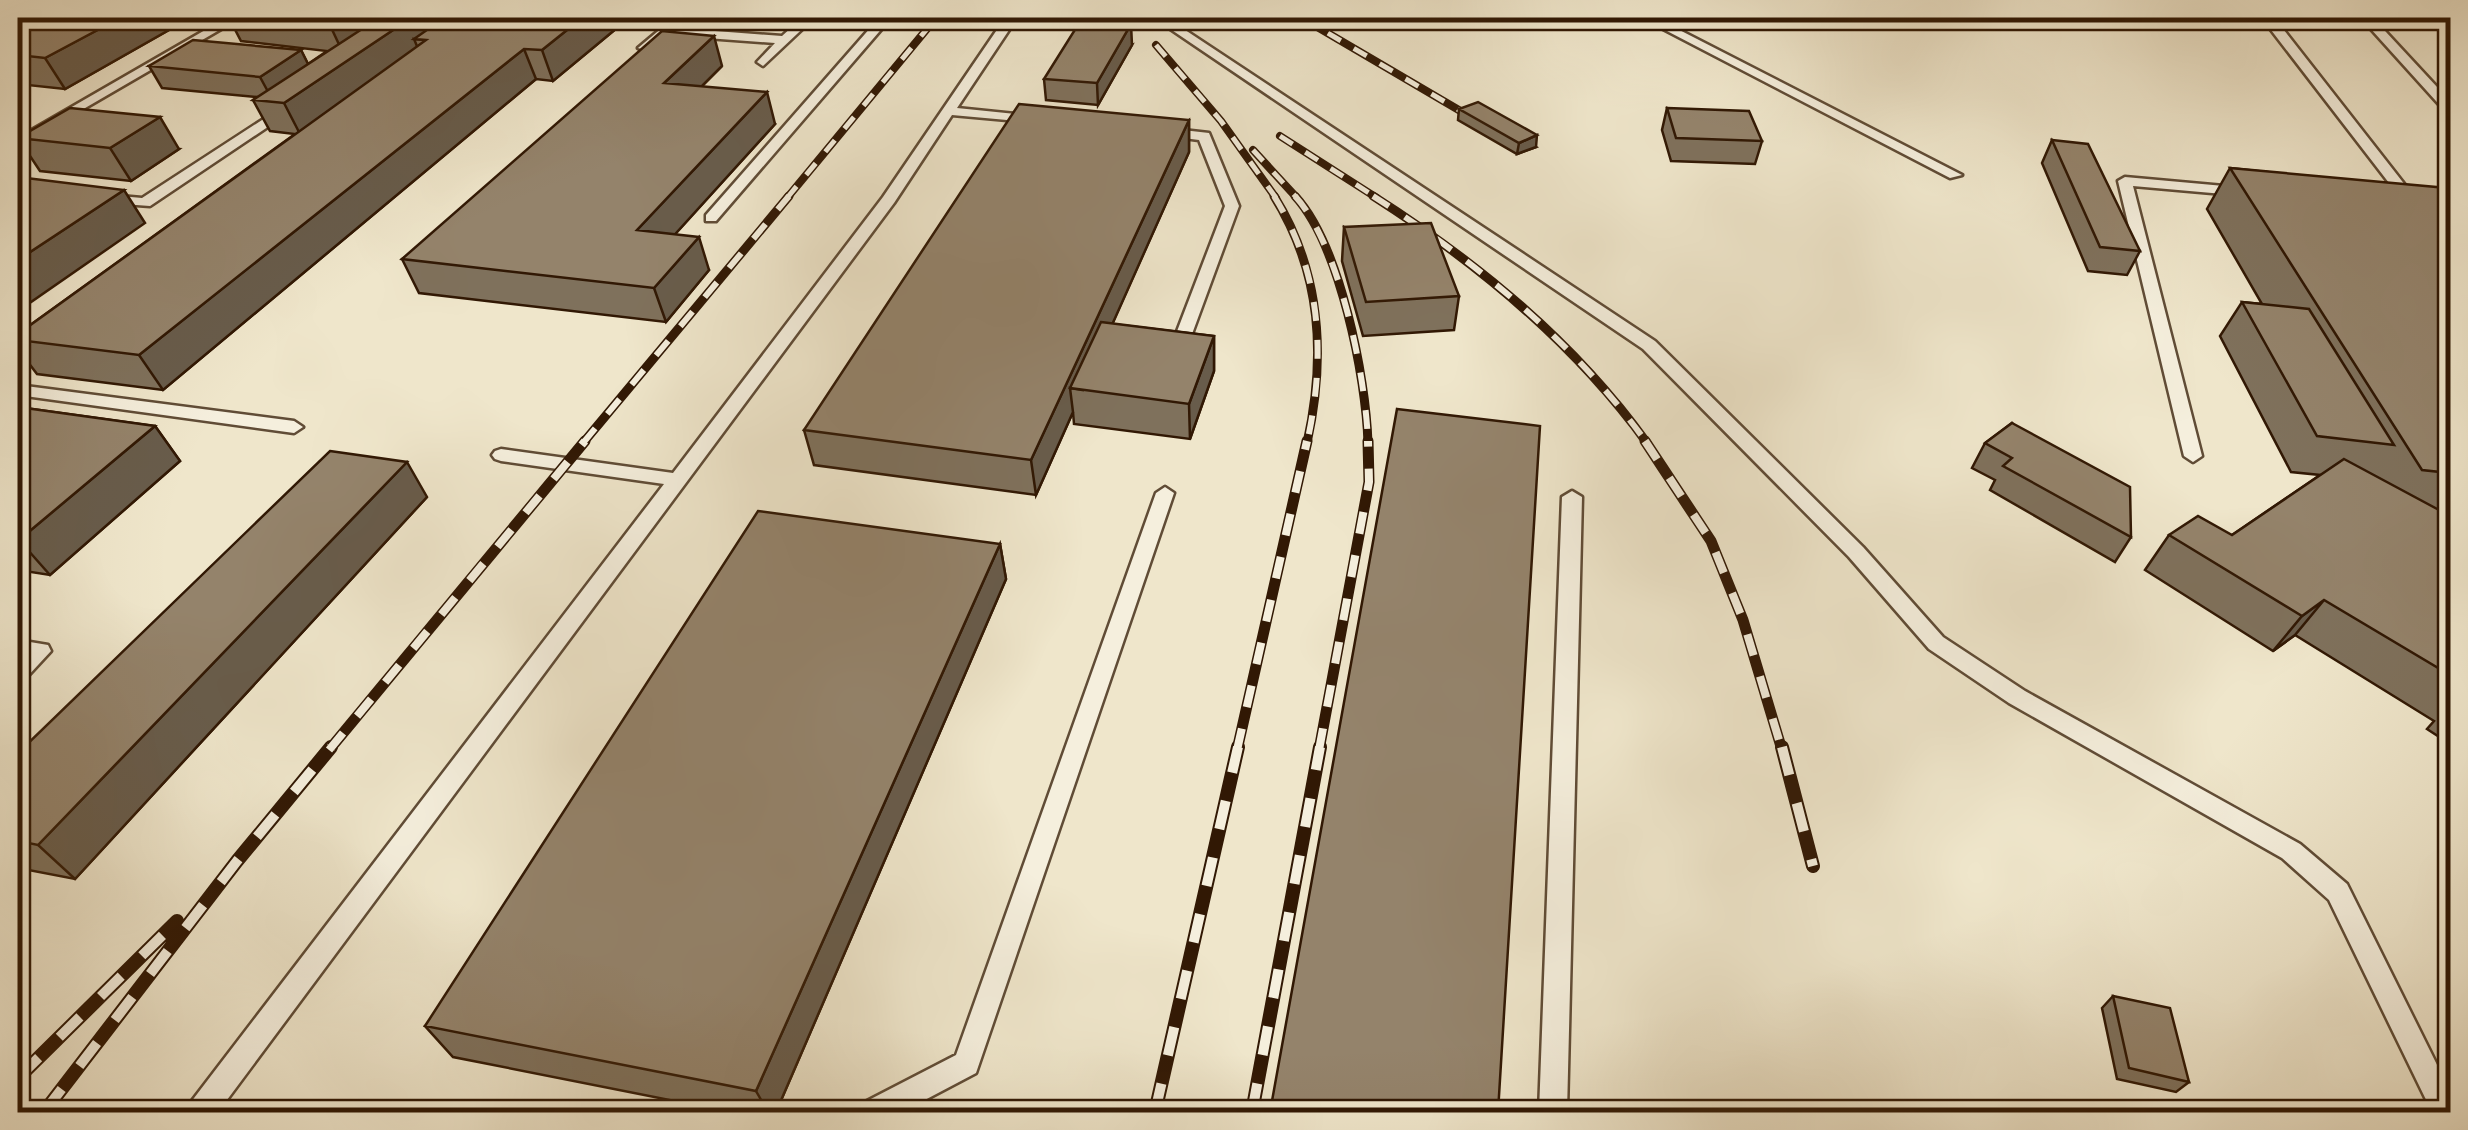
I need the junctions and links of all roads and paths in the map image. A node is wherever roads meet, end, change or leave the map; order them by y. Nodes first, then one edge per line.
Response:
1 (234, 18) edge
2 (808, 18) edge
3 (885, 18) edge
4 (1011, 18) edge
5 (1160, 18) edge
6 (1648, 18) edge
7 (2262, 18) edge
8 (2366, 18) edge
9 (2400, 18) edge
10 (2450, 21) edge
11 (785, 40) junction
12 (634, 56) edge
13 (764, 62) dead end
14 (306, 95) edge
15 (2450, 108) edge
16 (948, 111) junction
17 (1047, 121) edge
18 (1145, 130) edge
19 (18, 143) edge
20 (1955, 174) dead end
21 (2260, 193) edge
22 (90, 196) edge
23 (2395, 204) edge
24 (711, 218) dead end
25 (1184, 334) edge
26 (18, 390) edge
27 (294, 427) dead end
28 (501, 455) dead end
29 (2193, 456) dead end
30 (678, 480) junction
31 (1164, 493) dead end
32 (1572, 496) dead end
33 (18, 648) edge
34 (18, 672) edge
35 (201, 1112) edge
36 (875, 1112) edge
37 (1553, 1112) edge
38 (2446, 1112) edge

1 - 19 lane
2 - 11 lane
3 - 24 lane
4 - 16 lane
5 - 38 lane
6 - 20 lane
7 - 23 lane
8 - 15 lane
9 - 10 lane
11 - 12 lane
11 - 13 lane
14 - 22 lane
16 - 17 lane
16 - 30 lane
18 - 25 lane
21 - 29 lane
26 - 27 lane
28 - 30 lane
30 - 35 lane
31 - 36 lane
32 - 37 lane
33 - 34 lane

